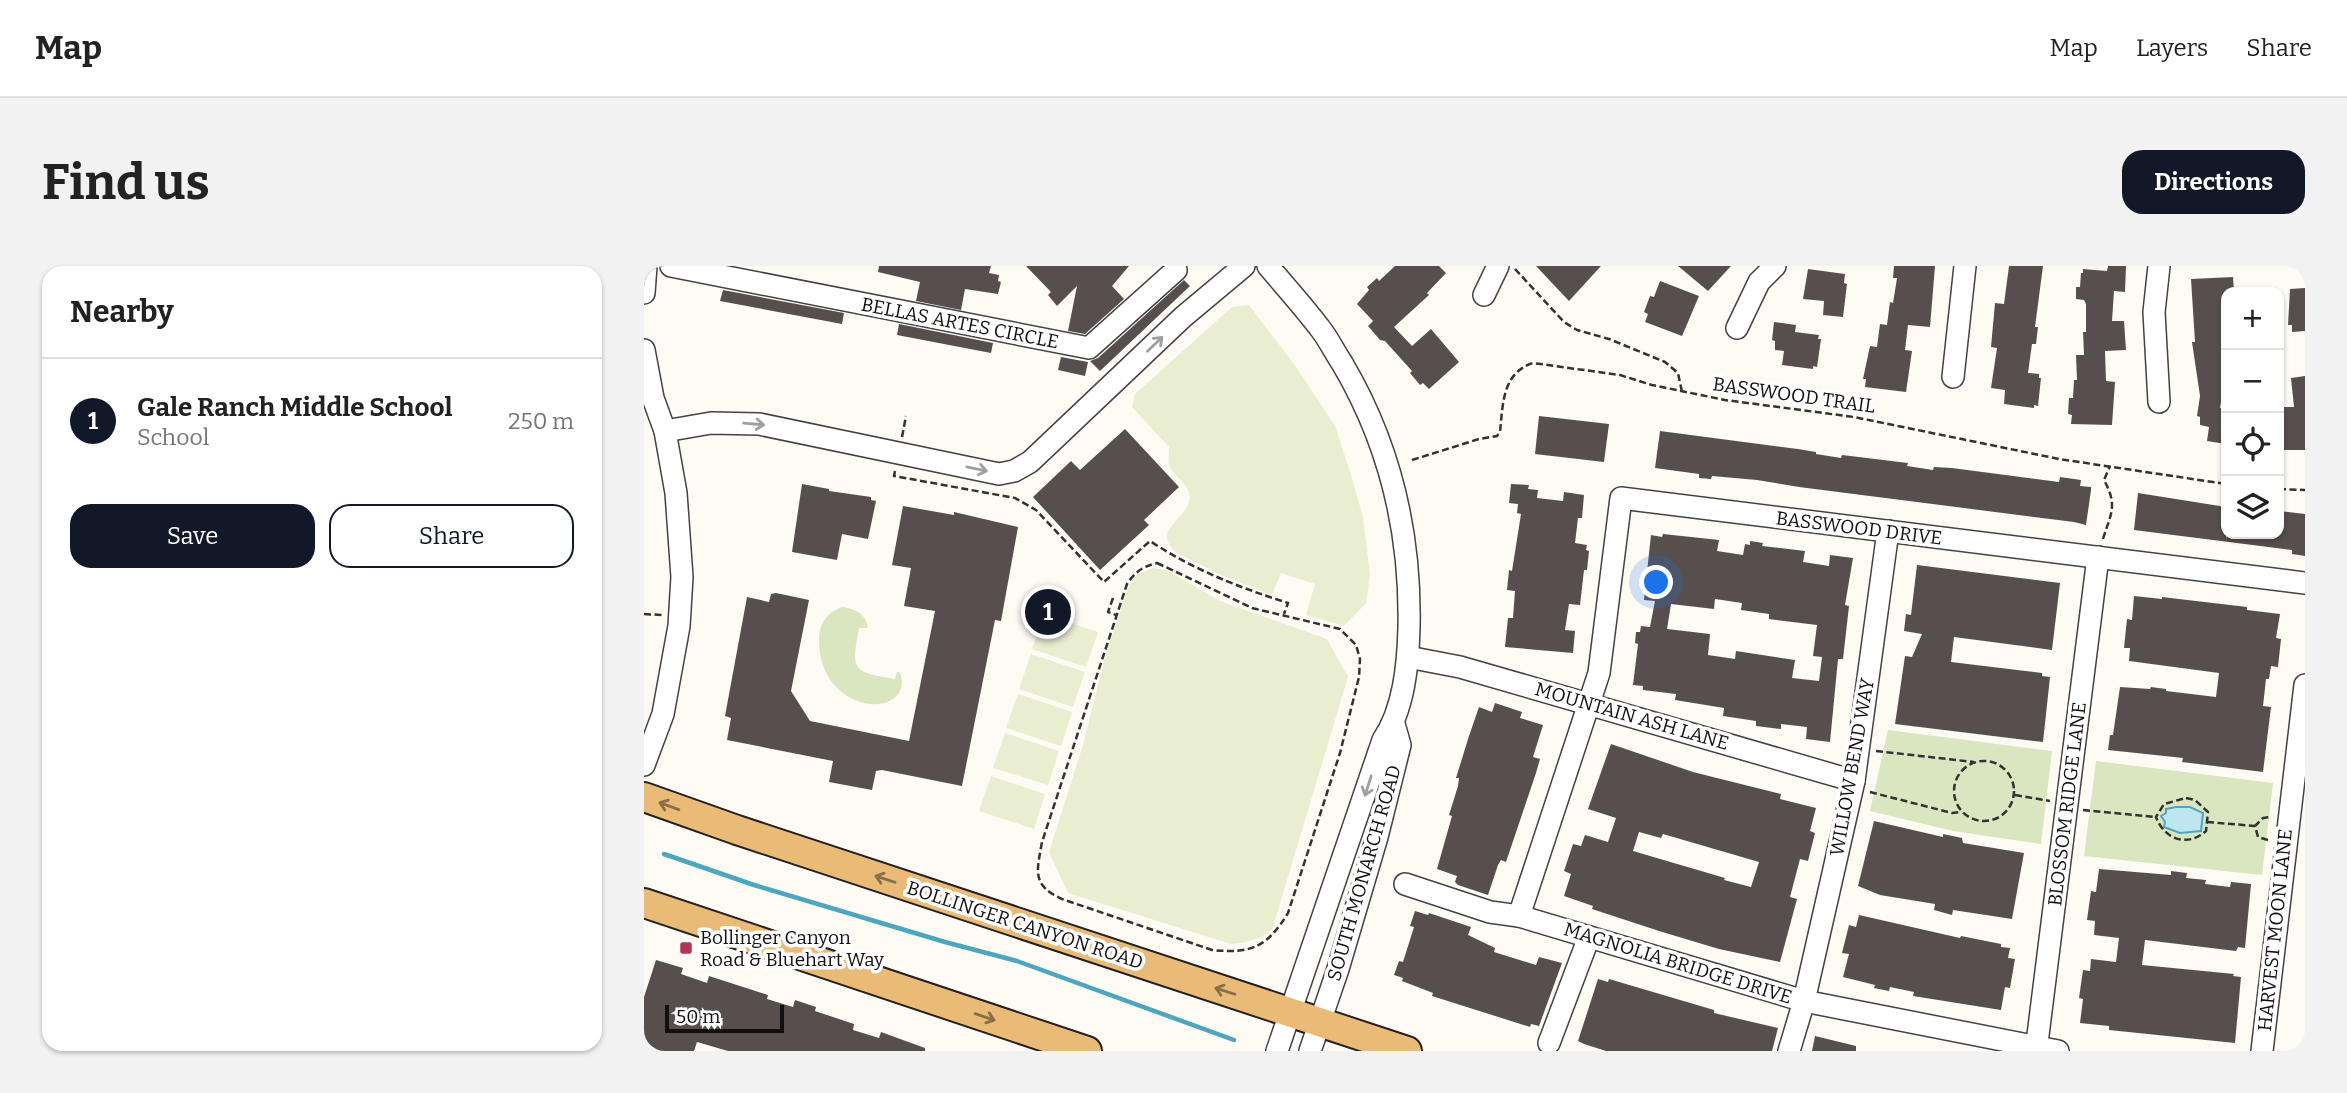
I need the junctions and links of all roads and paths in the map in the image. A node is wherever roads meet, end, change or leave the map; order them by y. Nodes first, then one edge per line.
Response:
1 (646, 266) edge
2 (671, 266) edge
3 (1175, 266) edge
4 (1244, 266) edge
5 (1268, 266) edge
6 (1497, 266) edge
7 (1513, 266) edge
8 (1775, 266) edge
9 (1965, 266) edge
10 (2160, 266) edge
11 (714, 270) edge
12 (644, 293) edge
13 (1484, 295) dead end
14 (1737, 328) dead end
15 (644, 350) edge
16 (1953, 377) dead end
17 (1682, 392) junction
18 (2159, 402) dead end
19 (664, 431) junction
20 (1412, 460) dead end
21 (2110, 466) junction
22 (894, 476) dead end
23 (2221, 483) edge
24 (2284, 489) edge
25 (2305, 490) edge
26 (1888, 531) junction
27 (2098, 557) junction
28 (2305, 583) edge
29 (1113, 598) dead end
30 (1284, 614) junction
31 (1116, 615) junction
32 (1408, 657) junction
33 (2305, 685) edge
34 (1589, 704) junction
35 (1394, 724) junction
36 (1859, 749) junction
37 (1974, 762) junction
38 (644, 765) edge
39 (1853, 784) junction
40 (2014, 795) junction
41 (644, 797) edge
42 (2067, 806) junction
43 (1961, 811) junction
44 (2156, 817) junction
45 (2207, 822) junction
46 (2255, 826) dead end
47 (2294, 853) edge
48 (1405, 884) dead end
49 (644, 903) edge
50 (1519, 916) junction
51 (1589, 937) junction
52 (1804, 1001) junction
53 (1289, 1012) junction
54 (1320, 1022) junction
55 (1549, 1043) dead end
56 (2036, 1049) edge
57 (1087, 1051) edge
58 (1277, 1051) edge
59 (1310, 1051) edge
60 (1407, 1051) edge
61 (1789, 1051) edge
62 (2058, 1051) edge
63 (2262, 1051) edge

1 - 12 street
2 - 11 street, BELLAS ARTES CIRCLE
3 - 11 street, BELLAS ARTES CIRCLE
19 -> 4 street
5 - 32 street, SOUTH MONARCH ROAD
6 - 13 street
7 - 17 path
8 - 14 street
9 - 16 street
10 - 18 street
15 - 19 street
17 - 20 path, BASSWOOD TRAIL
17 - 21 path, BASSWOOD TRAIL
19 - 38 street
21 - 23 path, BASSWOOD TRAIL
21 - 27 path
22 - 30 path
24 - 25 path
26 - 27 street, BASSWOOD DRIVE
26 - 34 street, BASSWOOD DRIVE
26 - 36 street, WILLOW BEND WAY
27 - 28 street, BASSWOOD DRIVE
27 - 42 street, BLOSSOM RIDGE LANE
29 - 31 path
30 - 31 path
30 - 31 path
32 - 34 street, MOUNTAIN ASH LANE
32 - 35 street, SOUTH MONARCH ROAD
33 - 47 street, HARVEST MOON LANE
34 - 39 street, MOUNTAIN ASH LANE
34 - 50 street
35 -> 53 street, SOUTH MONARCH ROAD
35 - 54 street, SOUTH MONARCH ROAD
36 - 37 path
36 - 39 street, WILLOW BEND WAY
37 - 40 path
37 - 43 path
39 - 43 path
39 - 52 street, WILLOW BEND WAY
40 - 42 path
40 - 43 path
53 -> 41 main road, BOLLINGER CANYON ROAD
42 - 44 path
42 - 56 street, BLOSSOM RIDGE LANE
44 - 45 path
44 - 45 path
45 - 46 path
47 - 63 street, HARVEST MOON LANE
48 - 50 street, MAGNOLIA BRIDGE DRIVE
49 -> 57 main road
50 - 51 street, MAGNOLIA BRIDGE DRIVE
51 - 52 street, MAGNOLIA BRIDGE DRIVE
51 - 55 street
52 - 56 street, MAGNOLIA BRIDGE DRIVE
52 - 61 street, WILLOW BEND WAY
53 - 54 main road, BOLLINGER CANYON ROAD
53 - 58 street, SOUTH MONARCH ROAD
54 - 59 street, SOUTH MONARCH ROAD
54 - 60 main road, BOLLINGER CANYON ROAD
56 - 62 street, MAGNOLIA BRIDGE DRIVE

